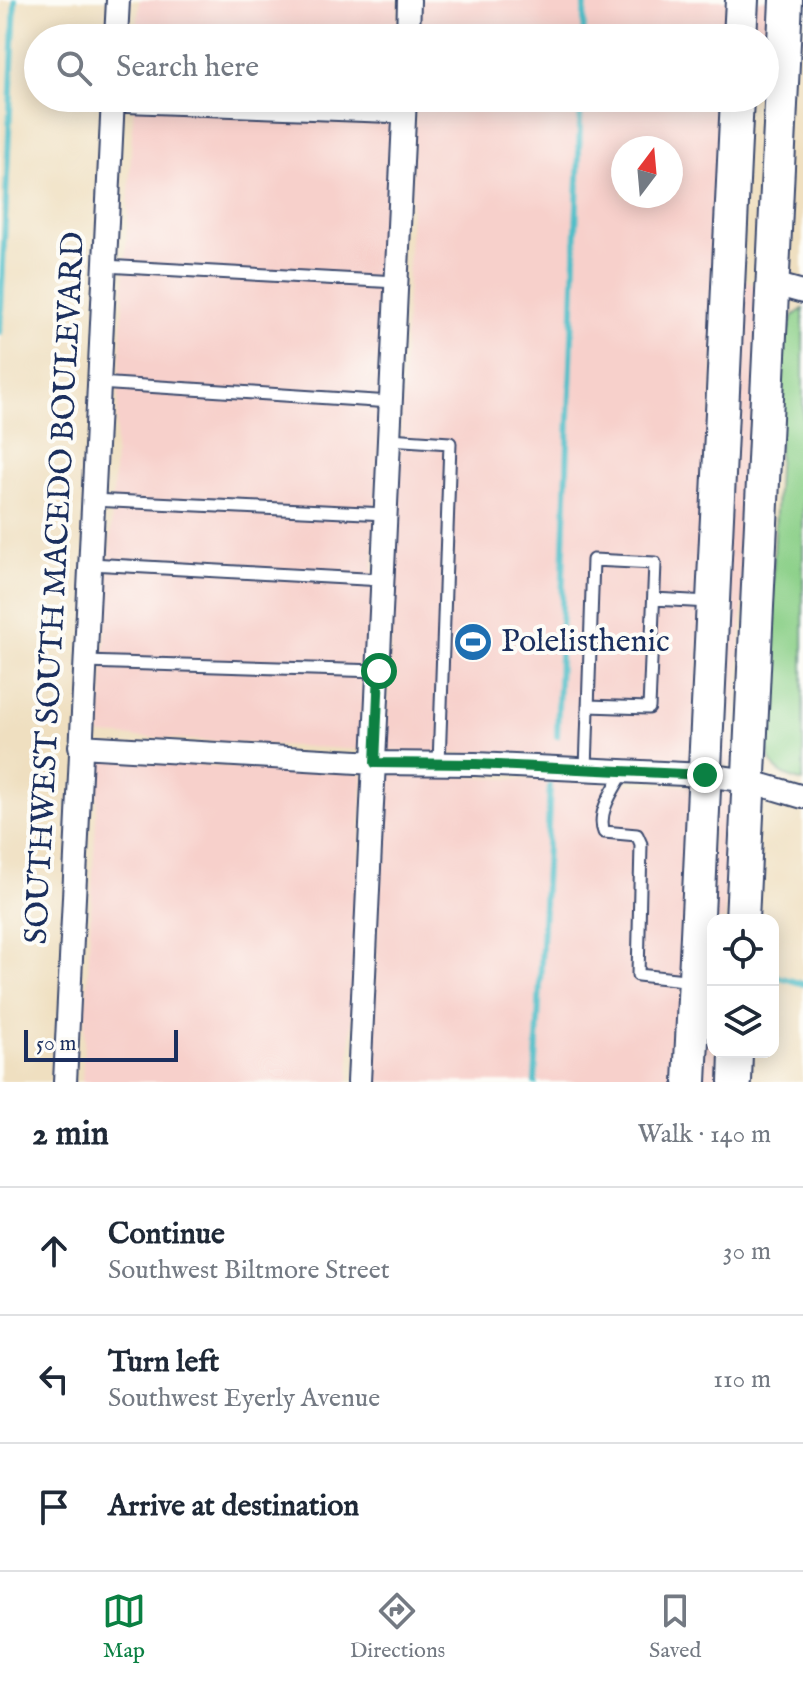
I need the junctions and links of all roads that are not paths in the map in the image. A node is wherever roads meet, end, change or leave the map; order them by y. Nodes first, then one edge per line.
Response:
1 (118, 0) edge
2 (409, 0) edge
3 (742, 0) edge
4 (786, 0) edge
5 (117, 24) edge
6 (408, 24) edge
7 (741, 24) edge
8 (112, 112) edge
9 (306, 112) edge
10 (377, 112) edge
11 (404, 112) edge
12 (736, 112) edge
13 (750, 112) edge
14 (357, 115) joint
15 (104, 266) junction
16 (397, 282) junction
17 (788, 288) edge
18 (98, 383) junction
19 (391, 402) junction
20 (389, 439) junction
21 (92, 500) junction
22 (386, 514) junction
23 (89, 564) junction
24 (383, 580) junction
25 (654, 599) junction
26 (712, 602) junction
27 (84, 662) junction
28 (379, 671) junction
29 (588, 706) junction
30 (80, 746) junction
31 (375, 763) junction
32 (439, 764) junction
33 (586, 769) junction
34 (624, 771) junction
35 (705, 775) junction
36 (749, 781) junction
37 (803, 797) edge
38 (742, 914) edge
39 (695, 981) junction
40 (736, 1058) edge
41 (65, 1082) edge
42 (359, 1082) edge
43 (690, 1082) edge
44 (735, 1082) edge

1 - 5 street
2 - 6 street
3 - 7 main road
4 - 17 main road
8 - 15 street, SOUTHWEST SOUTH MACEDO BOULEVARD
9 - 14 lane
10 - 14 lane
11 - 16 street
12 - 26 main road
13 - 17 main road
15 - 16 lane
15 - 18 street, SOUTHWEST SOUTH MACEDO BOULEVARD
16 - 19 street
17 - 36 main road
18 - 19 lane
18 - 21 street, SOUTHWEST SOUTH MACEDO BOULEVARD
19 - 20 street
20 - 22 street
20 - 32 lane
21 - 22 lane
21 - 23 street, SOUTHWEST SOUTH MACEDO BOULEVARD
22 - 24 street
23 - 24 lane
23 - 27 street, SOUTHWEST SOUTH MACEDO BOULEVARD
24 - 28 street
25 - 26 lane
25 - 29 lane
25 - 29 lane
26 - 35 main road
27 - 28 lane
27 - 30 street, SOUTHWEST SOUTH MACEDO BOULEVARD
28 - 31 street
29 - 33 lane
30 - 31 street
30 - 41 street, SOUTHWEST SOUTH MACEDO BOULEVARD
31 - 32 street
31 - 42 street
32 - 33 street
33 - 34 street
34 - 35 street
34 - 39 lane
35 - 36 street
35 - 39 main road
36 - 37 street
36 - 38 main road
39 - 43 main road
40 - 44 main road

